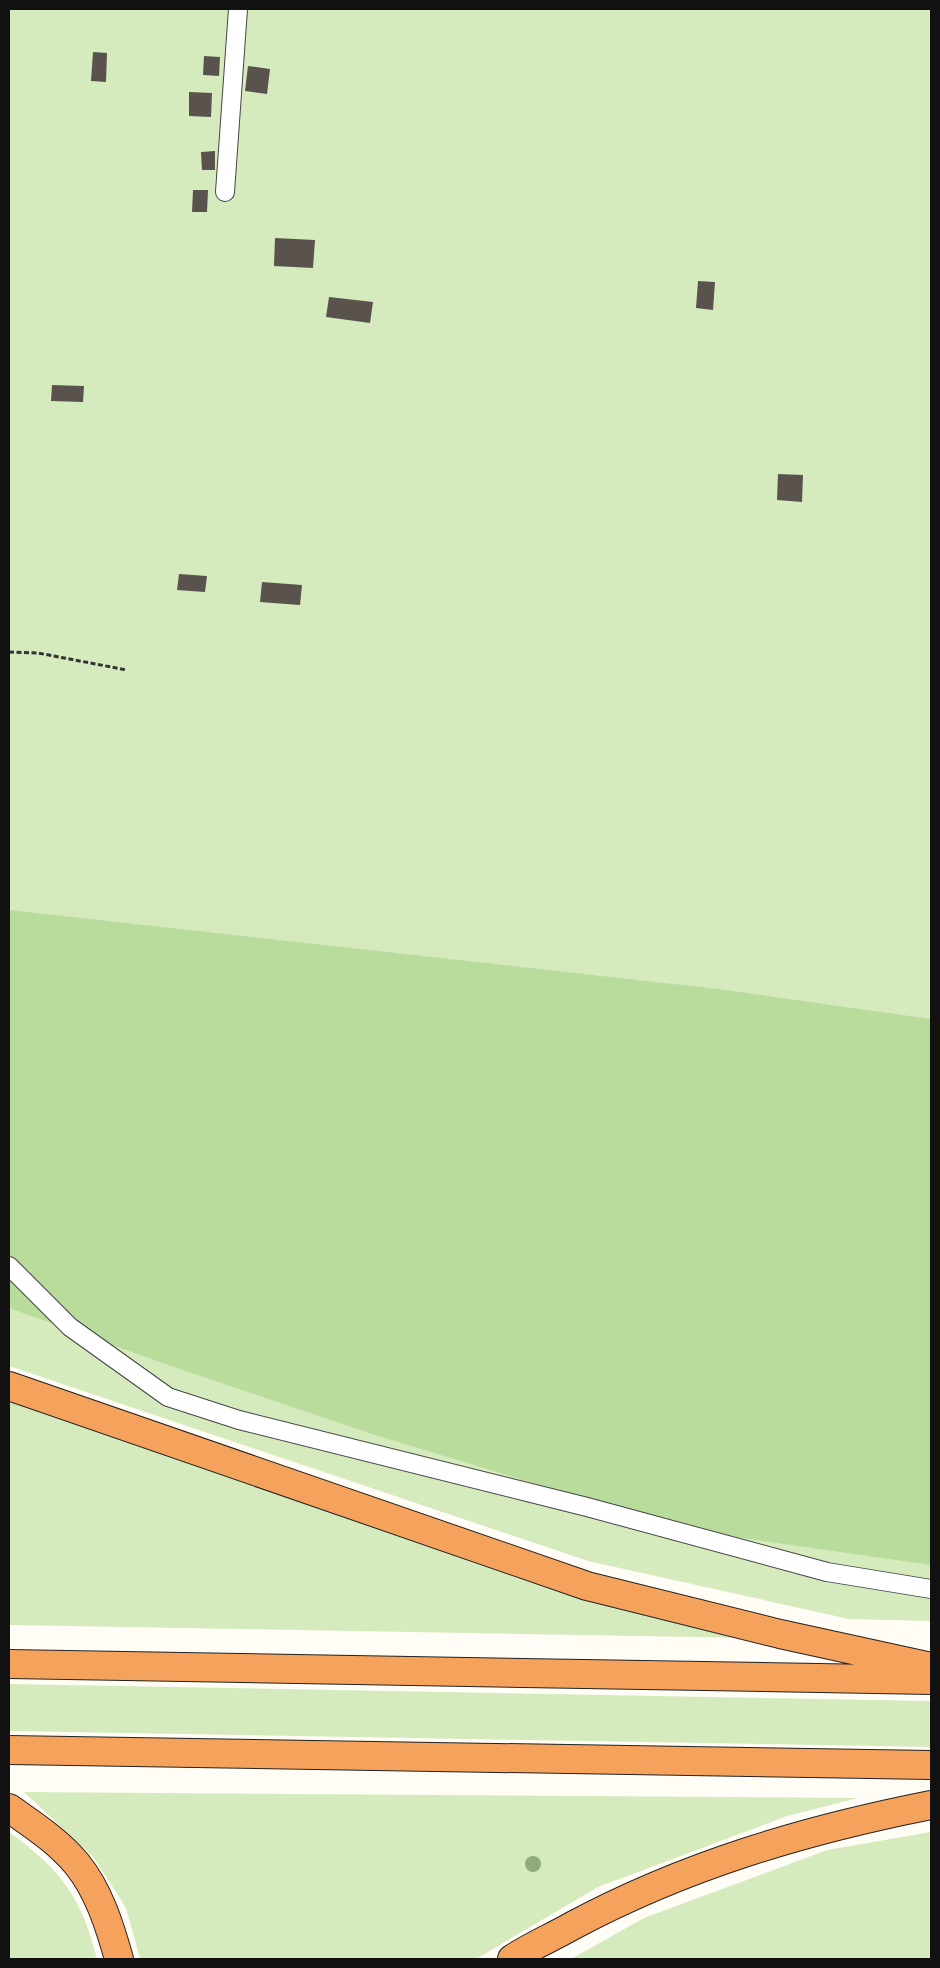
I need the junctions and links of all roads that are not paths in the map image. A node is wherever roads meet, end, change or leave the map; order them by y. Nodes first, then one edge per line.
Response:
1 (238, 9) edge
2 (225, 192) dead end
3 (9, 1266) edge
4 (9, 1386) edge
5 (931, 1589) edge
6 (9, 1664) edge
7 (931, 1667) edge
8 (931, 1680) edge
9 (9, 1750) edge
10 (931, 1765) edge
11 (931, 1805) edge
12 (9, 1808) edge
13 (119, 1959) edge
14 (512, 1959) edge

1 - 2 lane
3 - 5 lane
4 - 7 highway
6 - 8 highway
9 - 10 highway
11 - 14 highway
12 - 13 highway

